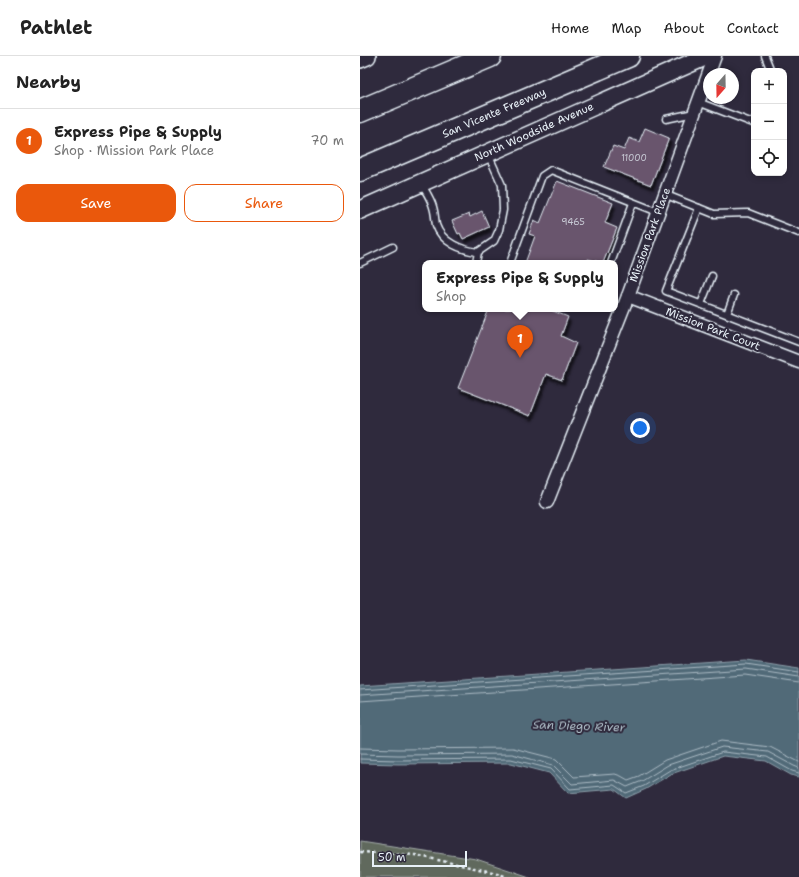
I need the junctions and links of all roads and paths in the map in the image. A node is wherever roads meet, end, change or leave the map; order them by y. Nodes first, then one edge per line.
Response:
1 (367, 56) edge
2 (490, 56) edge
3 (628, 56) edge
4 (707, 56) edge
5 (715, 56) edge
6 (765, 56) edge
7 (360, 59) edge
8 (770, 68) edge
9 (696, 108) junction
10 (360, 111) edge
11 (666, 119) dead end
12 (751, 123) edge
13 (488, 153) junction
14 (360, 170) edge
15 (421, 182) junction
16 (664, 194) junction
17 (634, 202) junction
18 (699, 208) junction
19 (360, 210) edge
20 (658, 212) junction
21 (799, 233) edge
22 (393, 247) dead end
23 (478, 252) junction
24 (477, 260) edge
25 (511, 260) edge
26 (612, 260) edge
27 (360, 263) edge
28 (712, 276) dead end
29 (734, 295) dead end
30 (624, 302) junction
31 (701, 304) junction
32 (727, 314) junction
33 (799, 342) edge
34 (799, 362) edge
35 (547, 502) dead end
36 (360, 852) edge
37 (507, 877) edge

1 - 7 street
2 - 10 highway
3 - 14 highway, San Vicente Freeway
4 - 13 street, North Woodside Avenue
5 - 9 street, Mission Park Place
6 - 8 lane
9 - 11 lane
9 - 12 lane
9 - 16 street, Mission Park Place
13 - 15 street, North Woodside Avenue
13 - 23 lane
15 - 19 street, North Woodside Avenue
15 - 23 lane
16 - 18 lane
16 - 20 street, Mission Park Place
17 - 20 lane
17 - 25 lane
17 - 26 lane
18 - 21 lane
18 - 31 lane
20 - 30 street, Mission Park Place
22 - 27 lane
23 - 24 lane
28 - 31 lane
29 - 32 lane
30 - 34 street, Mission Park Court
30 - 35 street, Mission Park Place
31 - 32 lane
32 - 33 lane
36 - 37 path

